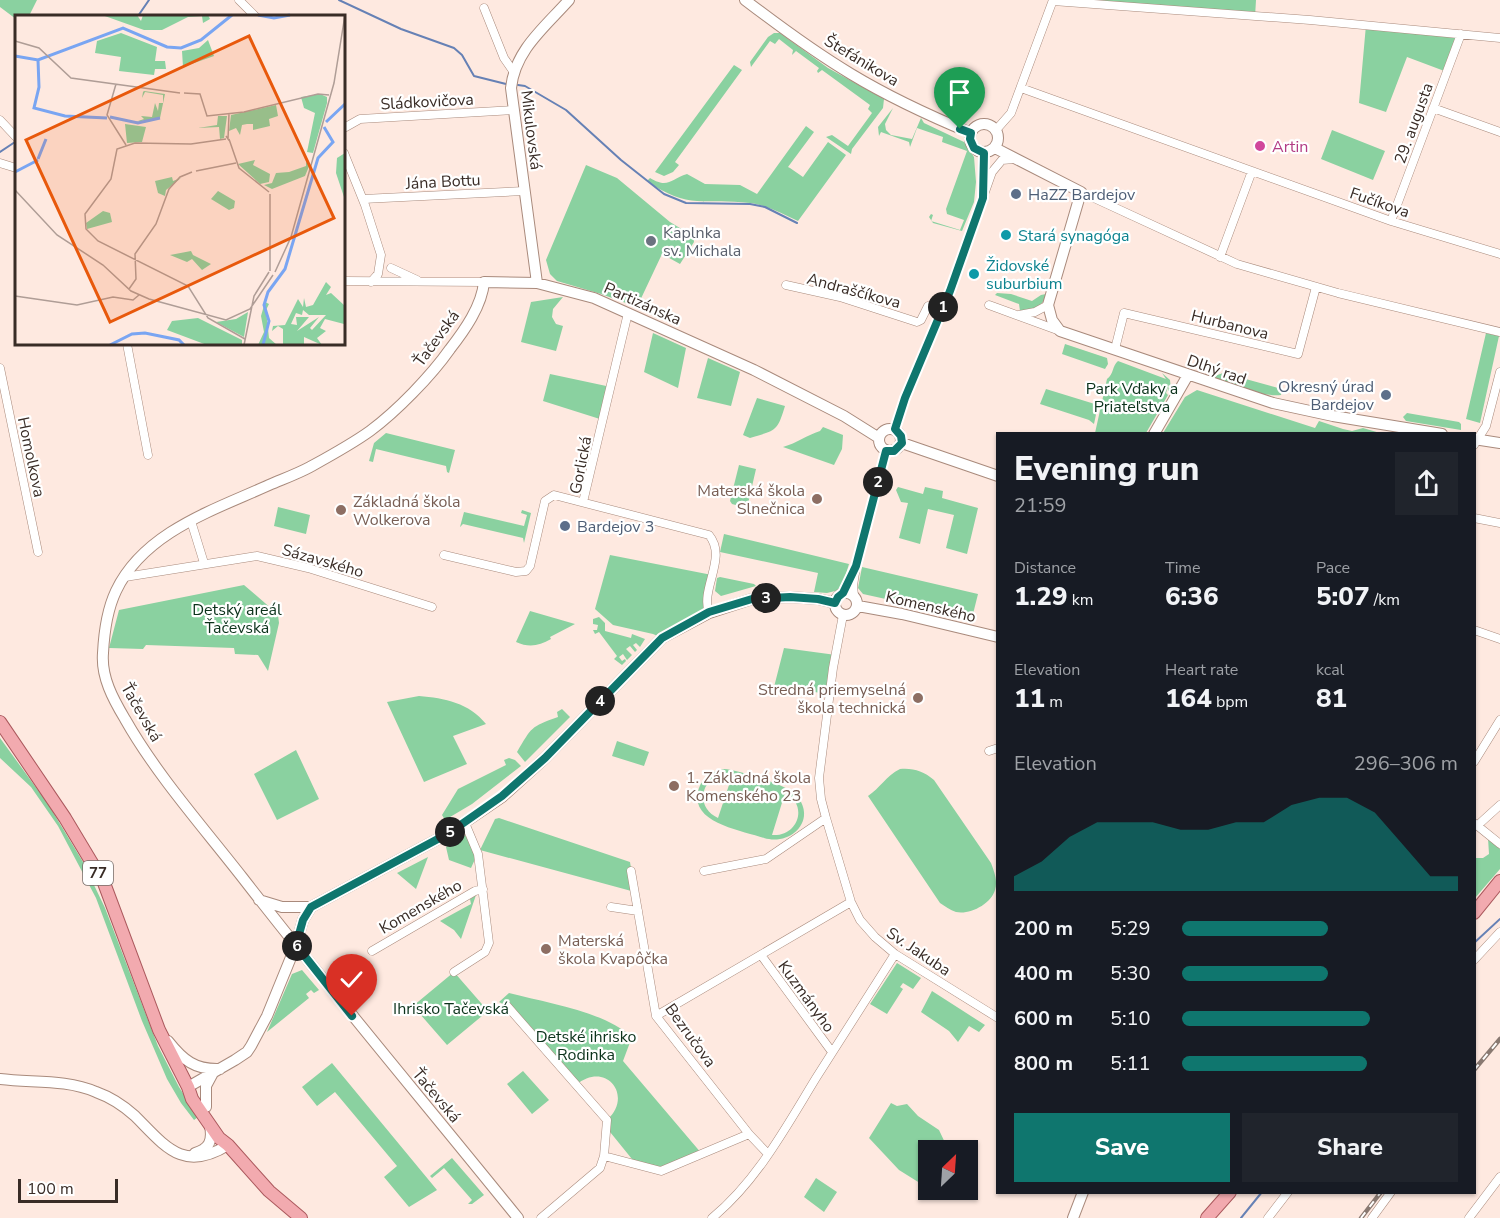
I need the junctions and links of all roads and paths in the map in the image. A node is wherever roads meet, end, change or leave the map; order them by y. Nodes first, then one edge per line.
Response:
1 (239, 0) edge
2 (569, 0) edge
3 (745, 0) edge
4 (1053, 0) edge
5 (484, 8) dead end
6 (254, 15) edge
7 (1461, 34) junction
8 (1500, 38) edge
9 (513, 71) junction
10 (1021, 88) junction
11 (1433, 108) junction
12 (514, 110) junction
13 (0, 120) edge
14 (345, 127) edge
15 (996, 130) junction
16 (1500, 132) edge
17 (971, 133) junction
18 (15, 136) edge
19 (989, 151) junction
20 (345, 155) edge
21 (1014, 159) junction
22 (0, 163) edge
23 (15, 168) edge
24 (1252, 171) junction
25 (525, 191) junction
26 (1081, 192) junction
27 (983, 198) junction
28 (363, 199) junction
29 (1391, 221) junction
30 (1500, 254) edge
31 (381, 255) junction
32 (1220, 256) junction
33 (391, 268) junction
34 (345, 281) edge
35 (371, 282) junction
36 (388, 282) junction
37 (424, 282) junction
38 (484, 282) junction
39 (537, 283) junction
40 (786, 285) dead end
41 (1316, 287) junction
42 (1048, 305) junction
43 (989, 306) dead end
44 (942, 311) junction
45 (628, 313) junction
46 (1016, 315) junction
47 (1060, 331) junction
48 (1500, 332) edge
49 (127, 345) edge
50 (1115, 349) junction
51 (0, 368) edge
52 (1500, 372) edge
53 (1188, 375) junction
54 (895, 429) junction
55 (1155, 432) edge
56 (1431, 432) edge
57 (879, 438) junction
58 (1476, 441) edge
59 (902, 443) junction
60 (1500, 443) edge
61 (886, 451) junction
62 (148, 455) dead end
63 (996, 475) edge
64 (583, 502) junction
65 (1476, 518) edge
66 (191, 521) junction
67 (1500, 523) edge
68 (38, 552) dead end
69 (444, 555) dead end
70 (204, 563) junction
71 (125, 577) junction
72 (852, 598) junction
73 (835, 603) junction
74 (432, 607) dead end
75 (709, 612) junction
76 (843, 615) junction
77 (1476, 631) edge
78 (996, 637) edge
79 (1500, 639) edge
80 (1500, 720) edge
81 (4, 727) edge
82 (1476, 759) edge
83 (1500, 805) edge
84 (826, 818) junction
85 (465, 823) junction
86 (1476, 824) edge
87 (1500, 844) edge
88 (704, 871) dead end
89 (632, 872) dead end
90 (1500, 881) edge
91 (483, 889) junction
92 (259, 900) junction
93 (850, 902) junction
94 (311, 907) junction
95 (611, 907) dead end
96 (1476, 909) edge
97 (638, 911) junction
98 (1500, 932) edge
99 (296, 945) junction
100 (372, 951) dead end
101 (895, 954) junction
102 (760, 955) junction
103 (1476, 958) edge
104 (454, 972) dead end
105 (507, 1006) dead end
106 (656, 1016) junction
107 (996, 1017) edge
108 (159, 1030) junction
109 (832, 1052) junction
110 (217, 1071) junction
111 (0, 1079) edge
112 (188, 1087) junction
113 (206, 1107) junction
114 (210, 1126) junction
115 (749, 1134) junction
116 (228, 1144) junction
117 (768, 1154) junction
118 (185, 1156) junction
119 (604, 1156) junction
120 (1500, 1177) edge
121 (1082, 1194) edge
122 (1228, 1194) edge
123 (1286, 1194) edge
124 (1390, 1194) edge
125 (1377, 1216) edge
126 (1210, 1217) edge
127 (300, 1218) edge
128 (518, 1218) edge
129 (541, 1218) edge
130 (712, 1218) edge
131 (1073, 1218) edge
132 (1268, 1218) edge
133 (1469, 1218) edge

1 - 6 street
2 - 9 street, Mikulovská
3 - 17 street, Štefánikova
4 - 7 street
4 - 10 street
5 - 9 street
7 - 8 street
7 - 11 street, 29. augusta
9 - 12 street, Mikulovská
10 - 15 street
10 - 24 street, Fučíkova
11 - 16 street
11 - 29 street, 29. augusta
12 - 14 street, Sládkovičova
12 - 25 street, Mikulovská
13 - 18 street
15 - 17 street, Štefánikova
15 - 19 street
17 - 19 street
19 - 21 street
19 - 27 street
20 - 28 street
21 - 26 street
21 - 27 street
22 - 23 street
24 - 29 street, Fučíkova
24 - 32 street
25 - 28 street, Jána Bottu
25 - 39 street, Mikulovská
26 - 32 street
26 - 42 street
27 - 44 street
28 - 31 street
29 - 30 street, Fučíkova
31 - 33 street
31 - 35 street
32 - 41 street
33 - 36 street
33 - 37 street
34 - 35 street, Partizánska
35 - 36 street, Partizánska
36 - 37 street, Partizánska
37 - 38 street, Partizánska
38 - 39 street, Partizánska
38 - 66 street, Ťačevská
39 - 45 street, Partizánska
40 - 44 street, Andraščíkova
41 - 48 street
41 - 50 street, Hurbanova
42 - 46 street
42 - 47 street
43 - 46 street, Dlhý rad
44 - 54 street
45 - 57 street, Partizánska
45 - 64 street, Gorlická
46 - 47 street, Dlhý rad
47 - 50 street, Dlhý rad
49 - 62 street
50 - 53 street, Dlhý rad
51 - 68 street, Homolkova
52 - 58 street
53 - 55 street
53 - 56 street, Dlhý rad
54 - 57 street
54 - 59 street
57 - 61 street
58 - 60 street
59 - 61 street
59 - 63 street
61 - 72 street
64 - 69 street
64 - 75 street, Gorlická
65 - 67 street
66 - 70 street
66 - 71 street, Ťačevská
70 - 71 street, Sázavského
70 - 74 street, Sázavského
71 - 92 street, Ťačevská
72 - 73 street
72 - 76 street
72 - 78 street, Komenského
73 - 75 street
73 - 76 street
75 - 85 street
76 - 84 street, Sv. Jakuba
77 - 79 street
80 - 82 street
81 - 108 main road, 77
83 - 86 street
84 - 88 street
84 - 93 street, Sv. Jakuba
85 - 91 street, Komenského
85 - 94 street
86 - 87 street
89 - 97 street, Bezručova
90 - 96 main road
91 - 100 street, Komenského
91 - 104 street, Komenského
92 - 94 street
92 - 99 street, Ťačevská
93 - 101 street, Sv. Jakuba
93 - 102 street, Kuzmányho
94 - 99 street
95 - 97 street
97 - 106 street, Bezručova
98 - 103 street
99 - 110 street
99 - 128 street, Ťačevská
101 - 107 street, Sv. Jakuba
101 - 109 street
102 - 106 street, Kuzmányho
102 - 109 street, Kuzmányho
105 - 119 street
106 - 115 street, Bezručova
108 - 110 street
108 - 112 main road, 77
109 - 117 street
110 - 112 street
110 - 113 street
111 - 118 street
112 - 113 main road, 77
112 - 114 main road, 77
113 - 116 main road, 77
114 - 116 main road, 77
114 - 118 street
115 - 117 street, Bezručova
115 - 119 street
116 - 118 street
116 - 127 main road, 77
117 - 130 street
119 - 129 street
120 - 133 street
121 - 131 street
122 - 126 main road
123 - 132 street
124 - 125 street

